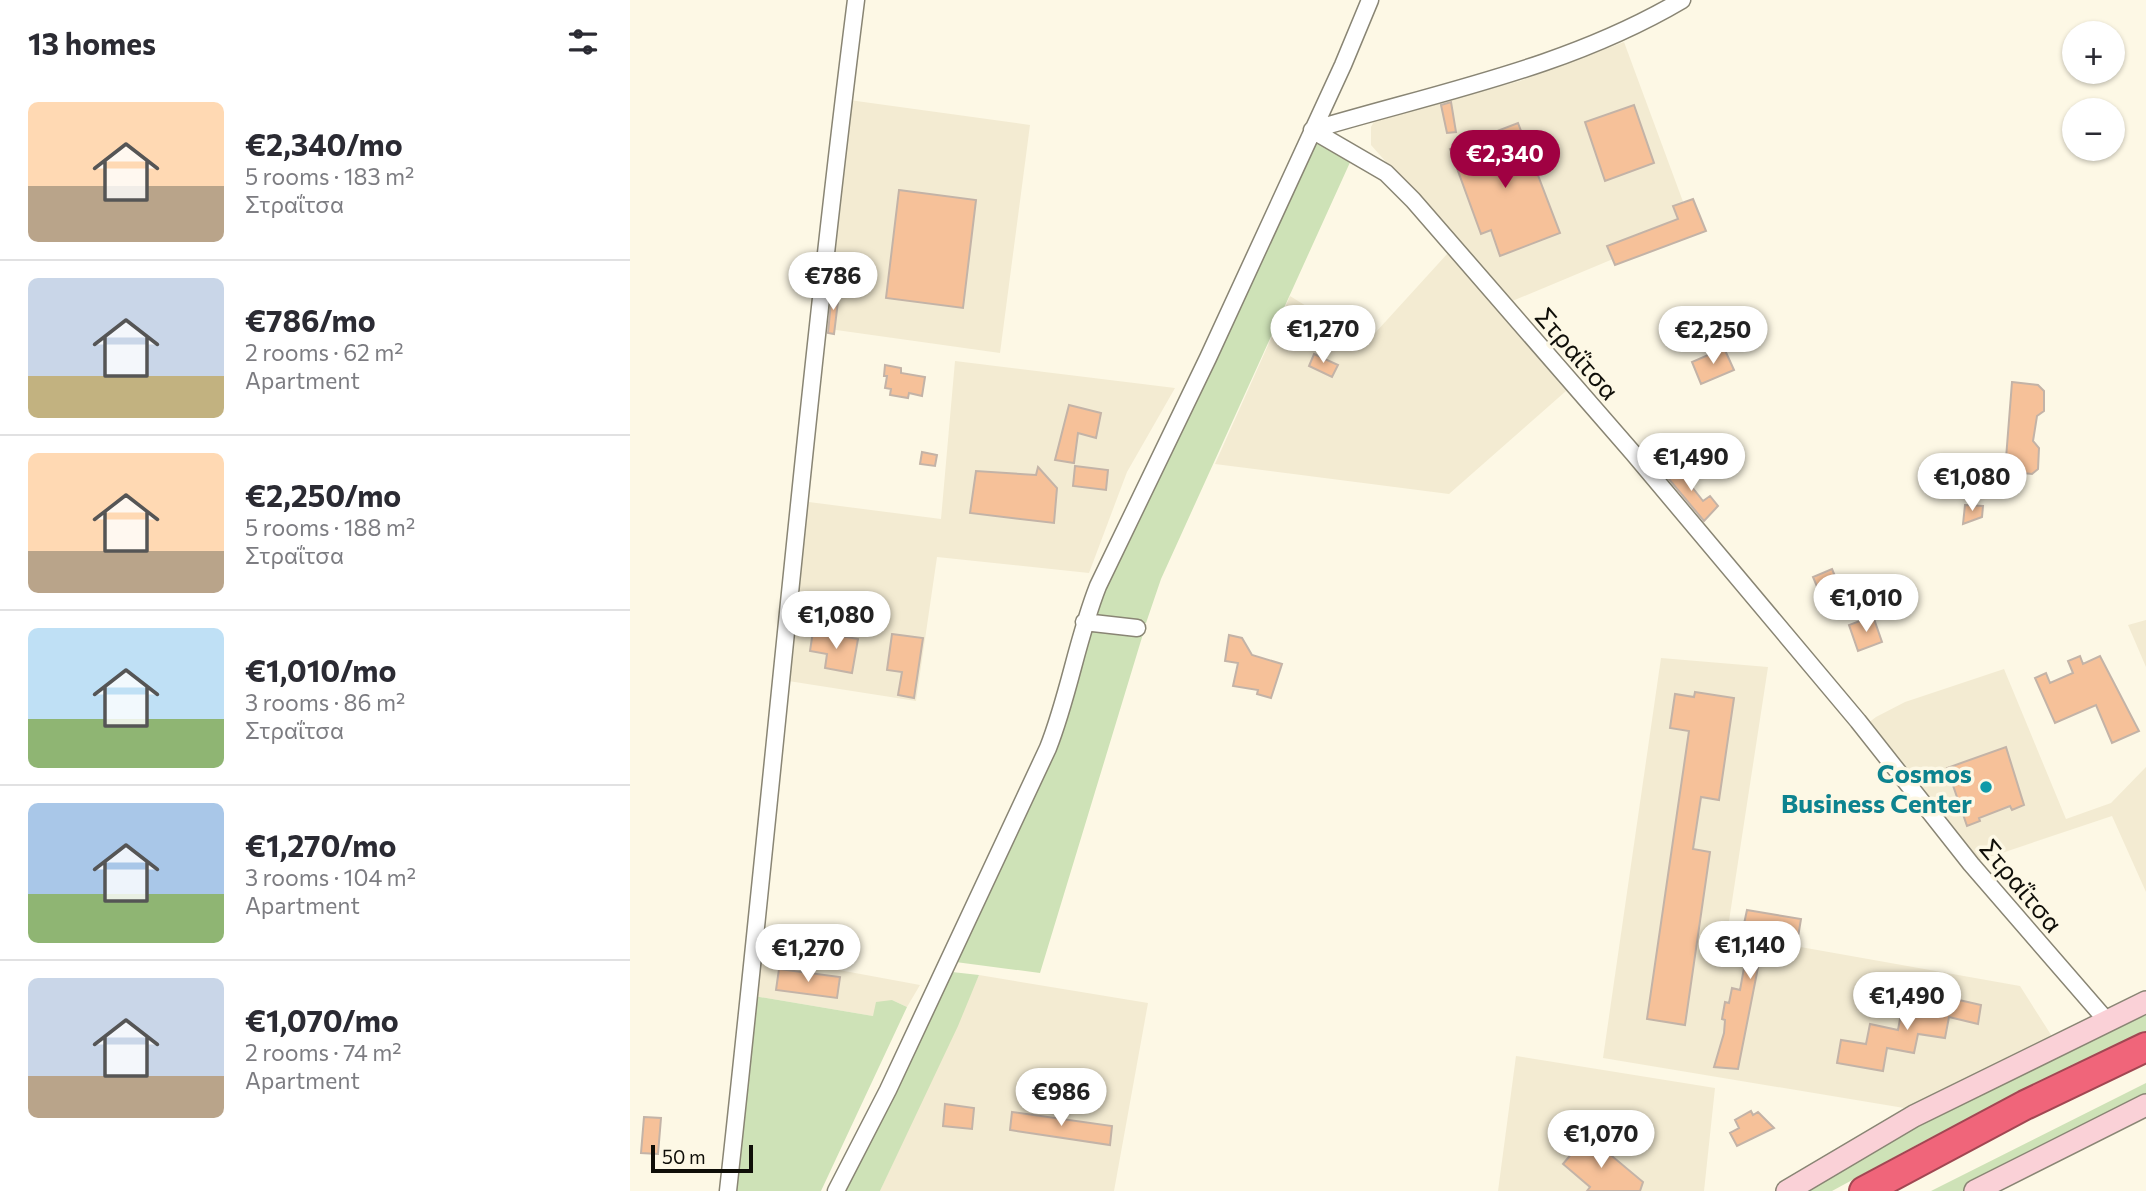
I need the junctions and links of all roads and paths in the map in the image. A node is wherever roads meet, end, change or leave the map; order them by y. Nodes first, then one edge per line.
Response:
1 (856, 0) edge
2 (1370, 0) edge
3 (1682, 0) edge
4 (1312, 130) junction
5 (1084, 622) junction
6 (1137, 628) dead end
7 (2146, 1002) edge
8 (2107, 1021) junction
9 (2146, 1047) edge
10 (2146, 1065) edge
11 (2146, 1105) edge
12 (727, 1191) edge
13 (836, 1191) edge
14 (1787, 1191) edge
15 (1864, 1191) edge
16 (1902, 1191) edge
17 (1975, 1191) edge

1 - 12 street
2 - 4 street
3 - 4 street
4 - 5 street
4 - 8 street, Στραΐτσα
5 - 6 street
5 - 13 street
7 - 8 street
8 - 14 street
9 - 15 highway
10 - 16 highway
11 - 17 street

